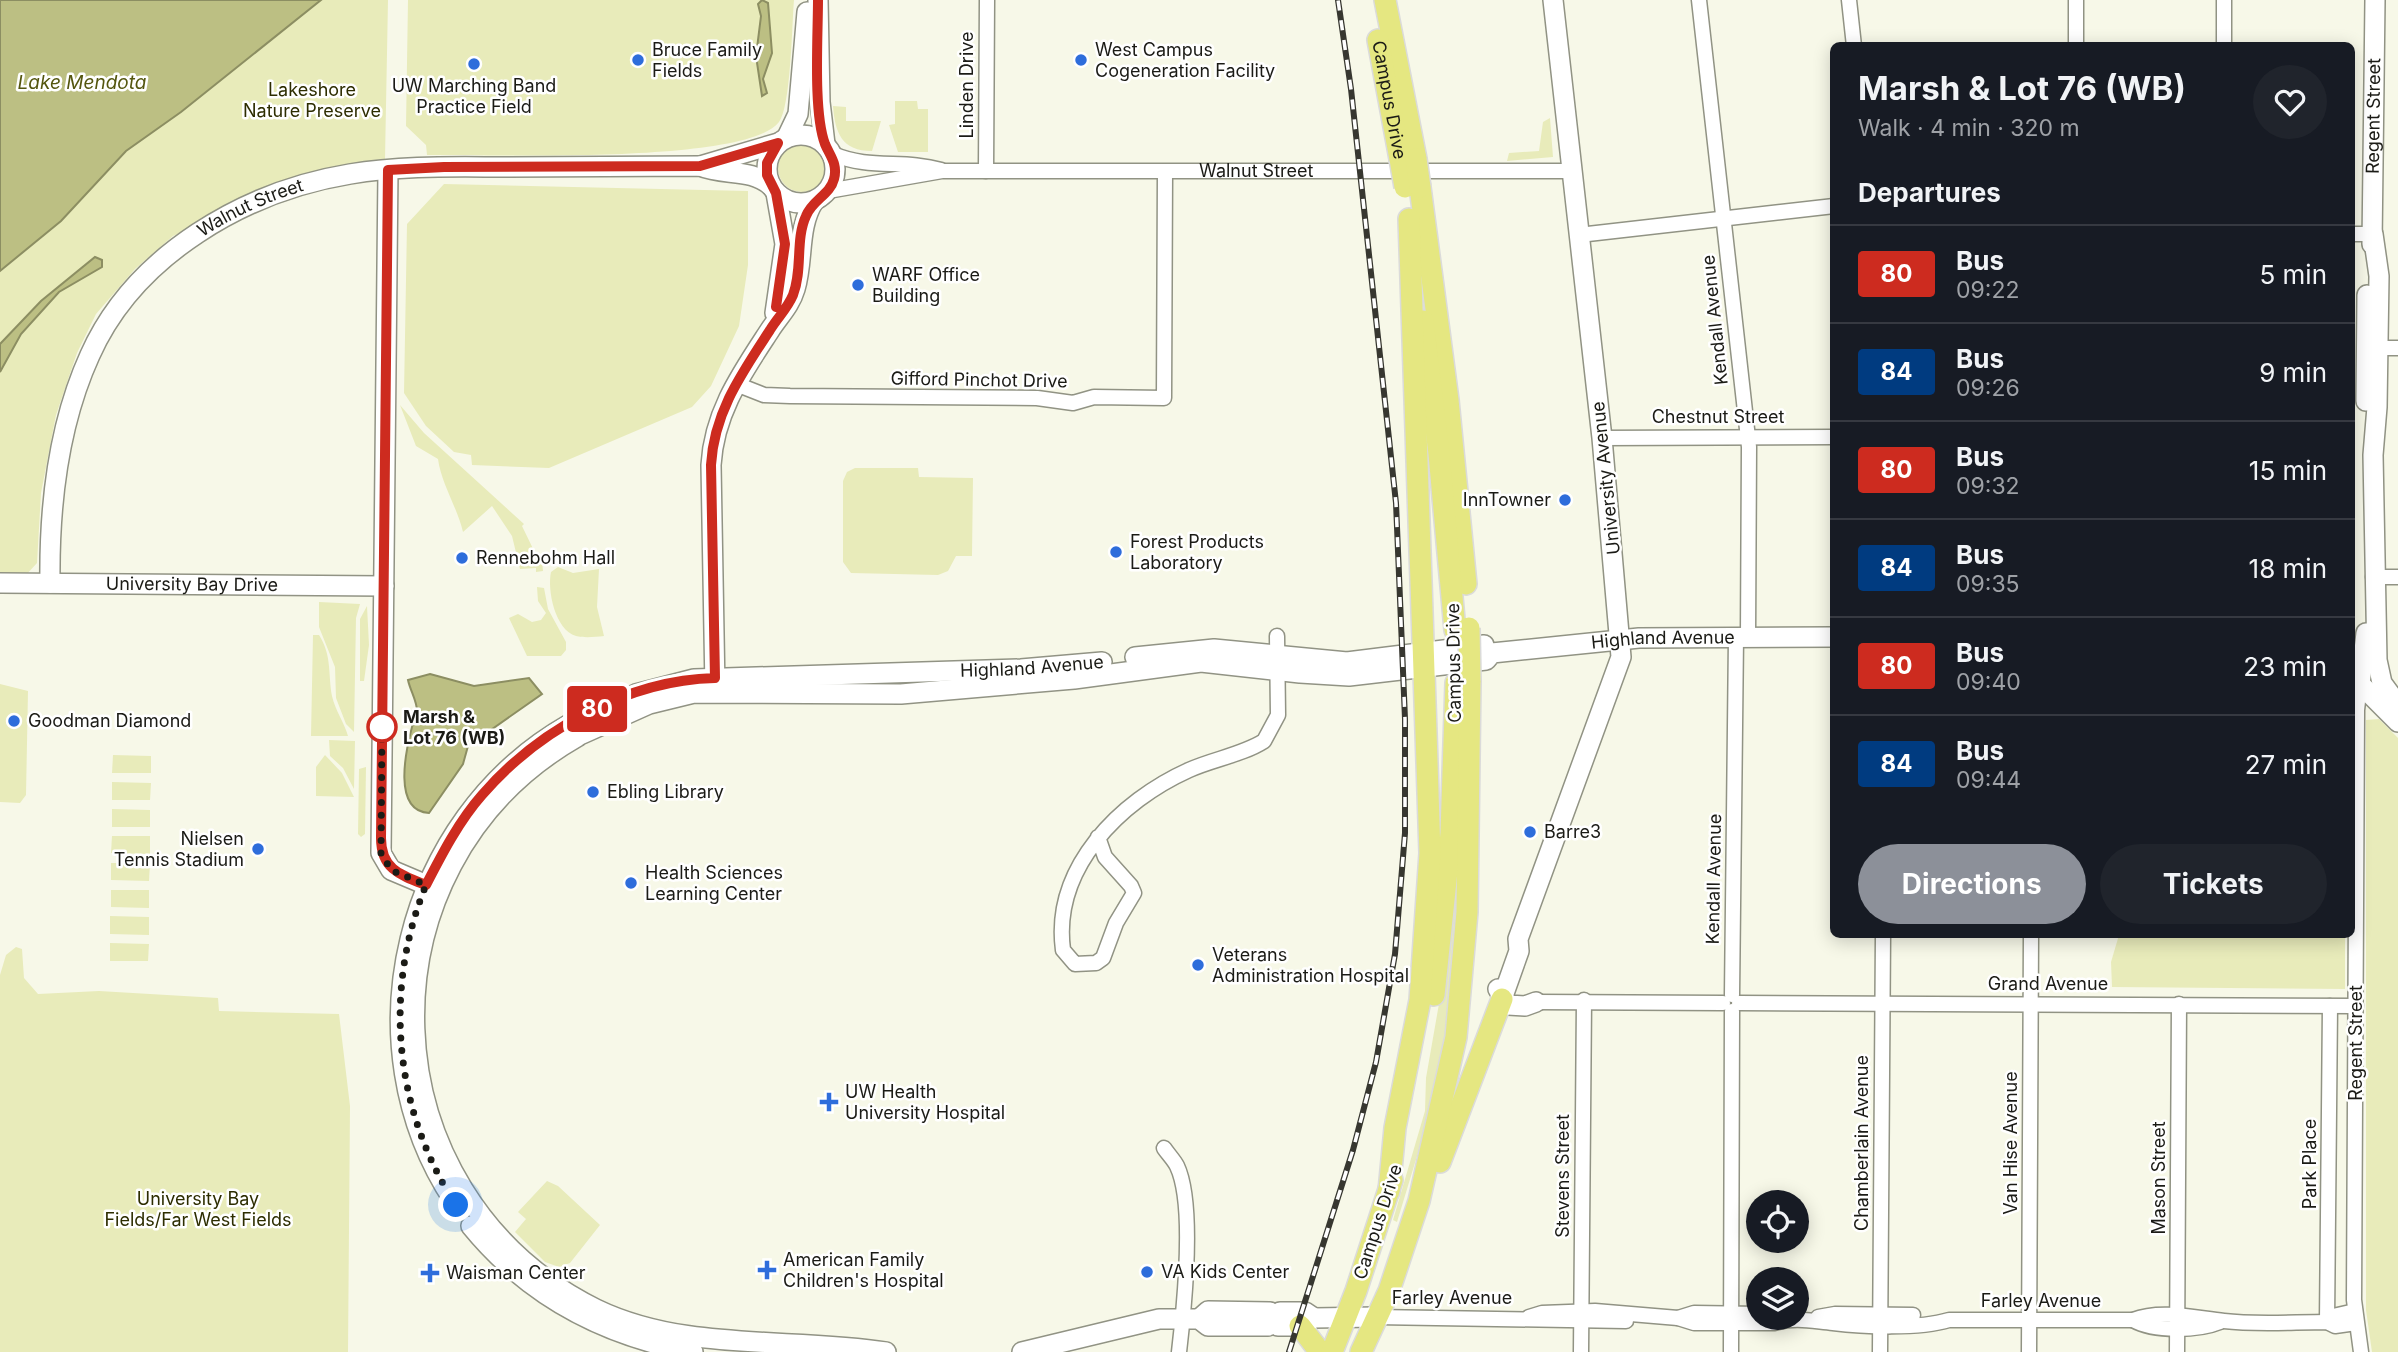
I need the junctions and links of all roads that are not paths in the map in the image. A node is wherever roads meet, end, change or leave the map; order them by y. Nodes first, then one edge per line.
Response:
1 (808, 0) edge
2 (818, 0) edge
3 (987, 0) edge
4 (1371, 0) edge
5 (1385, 0) edge
6 (1553, 0) edge
7 (1699, 0) edge
8 (1849, 0) edge
9 (2077, 0) edge
10 (2224, 0) edge
11 (2375, 0) edge
12 (1854, 42) edge
13 (2076, 42) edge
14 (2224, 42) edge
15 (783, 140) junction
16 (829, 149) junction
17 (1408, 159) junction
18 (700, 166) junction
19 (388, 170) junction
20 (942, 171) junction
21 (986, 171) junction
22 (1571, 171) junction
23 (1165, 172) junction
24 (1412, 187) junction
25 (773, 190) junction
26 (821, 196) junction
27 (1830, 206) edge
28 (1409, 219) junction
29 (1724, 219) junction
30 (2355, 234) edge
31 (2373, 234) junction
32 (1579, 235) junction
33 (774, 325) junction
34 (2371, 348) junction
35 (2398, 348) edge
36 (736, 384) junction
37 (1748, 437) junction
38 (1830, 437) edge
39 (1602, 438) junction
40 (2398, 577) edge
41 (2373, 580) junction
42 (0, 583) edge
43 (50, 583) junction
44 (384, 586) junction
45 (1462, 629) junction
46 (1742, 637) junction
47 (1830, 637) edge
48 (1621, 640) junction
49 (2364, 650) edge
50 (1278, 654) junction
51 (1424, 659) junction
52 (1463, 682) junction
53 (2360, 684) edge
54 (715, 686) junction
55 (2398, 705) edge
56 (2398, 722) edge
57 (1098, 837) junction
58 (432, 887) junction
59 (1883, 938) edge
60 (2031, 938) edge
61 (1518, 939) junction
62 (1512, 971) junction
63 (1502, 999) junction
64 (1584, 1000) junction
65 (1536, 1002) junction
66 (1882, 1002) junction
67 (1731, 1003) junction
68 (2031, 1003) junction
69 (2179, 1004) junction
70 (2330, 1006) junction
71 (2356, 1006) junction
72 (1164, 1148) dead end
73 (1389, 1191) junction
74 (1419, 1201) junction
75 (1746, 1316) edge
76 (1377, 1317) junction
77 (1581, 1317) junction
78 (2356, 1317) junction
79 (1345, 1318) junction
80 (1732, 1318) junction
81 (1191, 1319) junction
82 (1809, 1319) edge
83 (1880, 1319) junction
84 (1746, 1320) edge
85 (2029, 1320) junction
86 (2177, 1321) junction
87 (1307, 1322) junction
88 (2327, 1322) junction
89 (693, 1352) edge
90 (886, 1352) edge
91 (1022, 1352) edge
92 (1179, 1352) edge
93 (1320, 1352) edge
94 (1332, 1352) edge
95 (1361, 1352) edge
96 (1581, 1352) edge
97 (1731, 1352) edge
98 (1880, 1352) edge
99 (2029, 1352) edge
100 (2176, 1352) edge
101 (2361, 1352) edge

1 - 15 street
2 - 16 street
3 - 21 street, Linden Drive
4 - 17 main road, Campus Drive
5 - 17 main road, Campus Drive
6 - 22 street, University Avenue
7 - 29 street, Kendall Avenue
8 - 12 street
9 - 13 street
10 - 14 street
11 - 31 street, Regent Street
15 - 16 street
15 - 18 street, Walnut Street
15 - 25 street
16 - 20 street, Walnut Street
16 - 26 street
17 - 24 main road, Campus Drive, bridge
18 - 19 street, Walnut Street
18 - 25 street, Walnut Street
19 - 43 street, Walnut Street
19 - 44 street
20 - 21 street, Walnut Street
20 - 26 street, Walnut Street
21 - 23 street, Walnut Street
22 - 23 street, Walnut Street
22 - 32 street, University Avenue
23 - 36 street, Gifford Pinchot Drive
24 - 28 main road, Campus Drive
24 - 45 main road, Campus Drive
25 - 26 street
25 - 33 street
26 - 33 street
27 - 29 street
28 - 45 main road, Campus Drive
28 - 51 main road
29 - 32 street
29 - 37 street, Kendall Avenue
30 - 31 street
31 - 34 street, Regent Street
32 - 39 street, University Avenue
33 - 36 street
34 - 35 street
34 - 41 street, Regent Street
36 - 54 street
37 - 38 street, Chestnut Street
37 - 39 street, Chestnut Street
37 - 46 street, Kendall Avenue
39 - 48 street, University Avenue
40 - 41 street
41 - 49 street, Regent Street
42 - 43 street, University Bay Drive
43 - 44 street, University Bay Drive
44 - 58 street
45 - 52 main road, Campus Drive, bridge
46 - 47 street, Highland Avenue
46 - 48 street, Highland Avenue
46 - 67 street, Kendall Avenue
48 - 51 street, Highland Avenue
48 - 61 street, University Avenue
49 - 53 street, Regent Street
49 - 55 street
50 - 51 street, Highland Avenue
50 - 54 street, Highland Avenue
50 - 57 street
51 - 73 main road
52 - 73 main road, Campus Drive
52 - 74 main road, Campus Drive
53 - 56 street
53 - 71 street, Regent Street
54 - 58 street, Highland Avenue
57 - 57 street
58 - 89 street, Highland Avenue
58 - 90 street, Highland Avenue
59 - 66 street, Chamberlain Avenue
60 - 68 street, Van Hise Avenue
61 - 62 street
61 - 63 street
62 - 63 street
62 - 65 street
63 - 65 street
63 - 74 main road
64 - 65 street, Grand Avenue
64 - 67 street, Grand Avenue
64 - 77 street, Stevens Street
66 - 67 street, Grand Avenue
66 - 68 street, Grand Avenue
66 - 83 street, Chamberlain Avenue
67 - 80 street, Kendall Avenue
68 - 69 street, Grand Avenue
68 - 85 street, Van Hise Avenue
69 - 70 street, Grand Avenue
69 - 86 street, Mason Street
70 - 71 street, Grand Avenue
70 - 88 street, Park Place
71 - 78 street, Regent Street
72 - 81 street
73 - 79 main road, Campus Drive
74 - 76 main road
75 - 80 street, Farley Avenue
76 - 77 street, Farley Avenue
76 - 79 street
76 - 95 main road
77 - 80 street, Farley Avenue
77 - 96 street, Stevens Street
78 - 88 street, Farley Avenue
78 - 101 street, Regent Street
79 - 87 street
79 - 94 main road
80 - 84 street, Farley Avenue
80 - 97 street, Kendall Avenue
81 - 87 street
81 - 91 street
81 - 92 street
82 - 83 street, Farley Avenue
83 - 85 street, Farley Avenue
83 - 98 street, Chamberlain Avenue
85 - 86 street, Farley Avenue
85 - 99 street, Van Hise Avenue
86 - 88 street, Farley Avenue
86 - 100 street, Mason Street
87 - 93 main road

